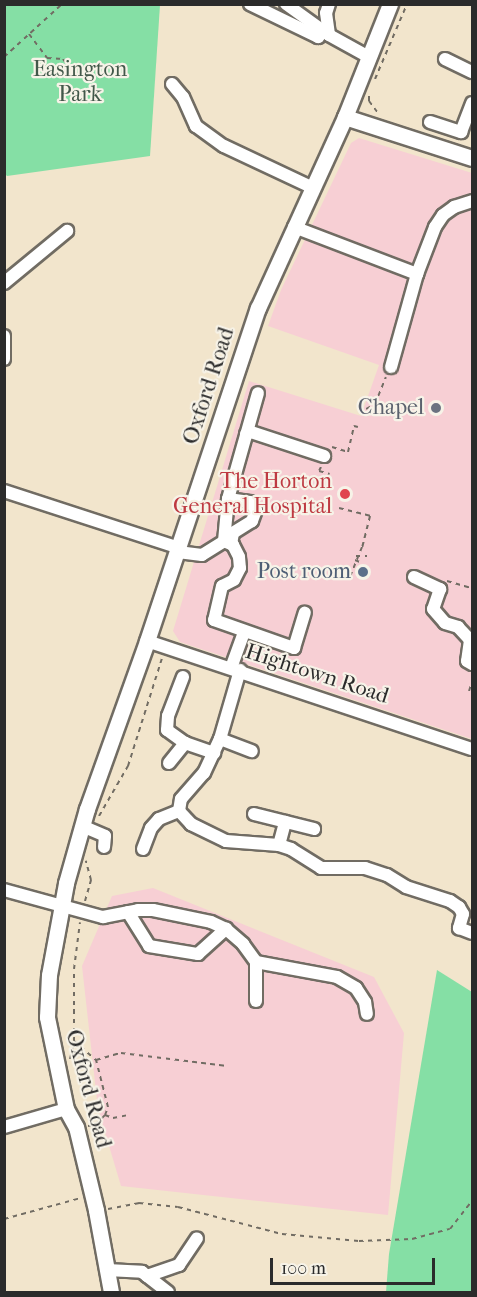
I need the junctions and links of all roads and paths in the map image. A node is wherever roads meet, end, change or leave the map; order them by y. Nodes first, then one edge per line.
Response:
1 (62, 4) edge
2 (250, 4) edge
3 (286, 4) edge
4 (329, 4) edge
5 (390, 4) edge
6 (407, 4) edge
7 (325, 33) junction
8 (29, 34) junction
9 (4, 57) edge
10 (369, 57) junction
11 (445, 59) dead end
12 (472, 72) edge
13 (74, 74) dead end
14 (172, 84) dead end
15 (372, 87) dead end
16 (369, 94) dead end
17 (472, 104) edge
18 (379, 114) dead end
19 (345, 117) junction
20 (430, 122) dead end
21 (472, 158) edge
22 (311, 187) junction
23 (472, 201) edge
24 (294, 227) junction
25 (67, 231) dead end
26 (417, 274) junction
27 (4, 283) edge
28 (4, 336) edge
29 (4, 358) edge
30 (391, 367) joint
31 (258, 393) dead end
32 (366, 408) dead end
33 (358, 428) dead end
34 (246, 434) junction
35 (324, 456) junction
36 (330, 474) dead end
37 (4, 491) edge
38 (228, 499) junction
39 (339, 508) dead end
40 (227, 542) junction
41 (178, 550) junction
42 (367, 556) dead end
43 (355, 558) junction
44 (362, 563) dead end
45 (345, 574) dead end
46 (414, 577) dead end
47 (440, 588) junction
48 (472, 588) edge
49 (304, 614) dead end
50 (244, 632) junction
51 (147, 641) junction
52 (166, 647) junction
53 (472, 664) edge
54 (235, 669) junction
55 (183, 677) dead end
56 (472, 682) edge
57 (469, 691) dead end
58 (220, 739) junction
59 (185, 743) junction
60 (472, 749) edge
61 (252, 751) dead end
62 (214, 753) junction
63 (169, 763) dead end
64 (179, 811) junction
65 (254, 814) dead end
66 (285, 822) junction
67 (87, 827) junction
68 (315, 830) dead end
69 (279, 845) junction
70 (104, 847) dead end
71 (143, 849) dead end
72 (84, 857) dead end
73 (4, 890) edge
74 (62, 906) junction
75 (81, 912) junction
76 (128, 912) junction
77 (226, 929) junction
78 (472, 933) edge
79 (256, 962) junction
80 (256, 1001) dead end
81 (367, 1014) dead end
82 (74, 1041) junction
83 (96, 1060) junction
84 (69, 1062) dead end
85 (227, 1066) dead end
86 (66, 1109) junction
87 (105, 1115) junction
88 (128, 1115) dead end
89 (4, 1127) edge
90 (76, 1127) junction
91 (92, 1195) junction
92 (472, 1201) edge
93 (107, 1216) dead end
94 (4, 1219) edge
95 (197, 1238) dead end
96 (107, 1270) junction
97 (147, 1276) junction
98 (111, 1293) edge
99 (168, 1293) edge

1 - 8 path
2 - 7 street
3 - 7 street
4 - 7 street
5 - 10 main road, Oxford Road
6 - 15 path
7 - 10 street
8 - 9 path
8 - 13 path
10 - 19 main road, Oxford Road
11 - 12 street
14 - 22 street
16 - 18 path
17 - 20 street
19 - 21 main road
19 - 22 main road, Oxford Road
22 - 24 main road, Oxford Road
23 - 26 street
24 - 26 street
24 - 41 main road, Oxford Road
25 - 27 street
26 - 30 street
28 - 29 street
30 - 32 path
31 - 34 street
33 - 35 path
34 - 35 street
34 - 38 street
35 - 36 path
37 - 41 street
38 - 40 street
38 - 40 street
39 - 43 path
40 - 41 street
40 - 50 street
41 - 51 main road, Oxford Road
42 - 43 path
43 - 44 path
43 - 45 path
46 - 47 street
47 - 48 path
47 - 53 street
49 - 50 street
50 - 54 street
51 - 52 street, Hightown Road
51 - 67 main road, Oxford Road
52 - 54 street, Hightown Road
52 - 67 path
54 - 58 street
54 - 60 street, Hightown Road
55 - 59 street
56 - 57 path
58 - 61 street
58 - 62 street
59 - 62 street
59 - 63 street
62 - 64 street
64 - 69 street
64 - 71 street
65 - 66 street
66 - 68 street
66 - 69 street
67 - 70 street
67 - 74 main road, Oxford Road
69 - 78 street
72 - 75 path
73 - 74 street
74 - 75 street
74 - 86 main road, Oxford Road
75 - 76 street
75 - 82 path
76 - 77 street
76 - 77 street
77 - 79 street
79 - 80 street
79 - 81 street
82 - 83 path
82 - 84 path
83 - 85 path
83 - 87 path
86 - 89 street
86 - 90 main road, Oxford Road
87 - 88 path
87 - 90 path
90 - 91 main road, Oxford Road
91 - 94 path
91 - 96 main road, Oxford Road
92 - 93 path
95 - 97 street
96 - 97 street
96 - 98 main road, Oxford Road
97 - 99 street

